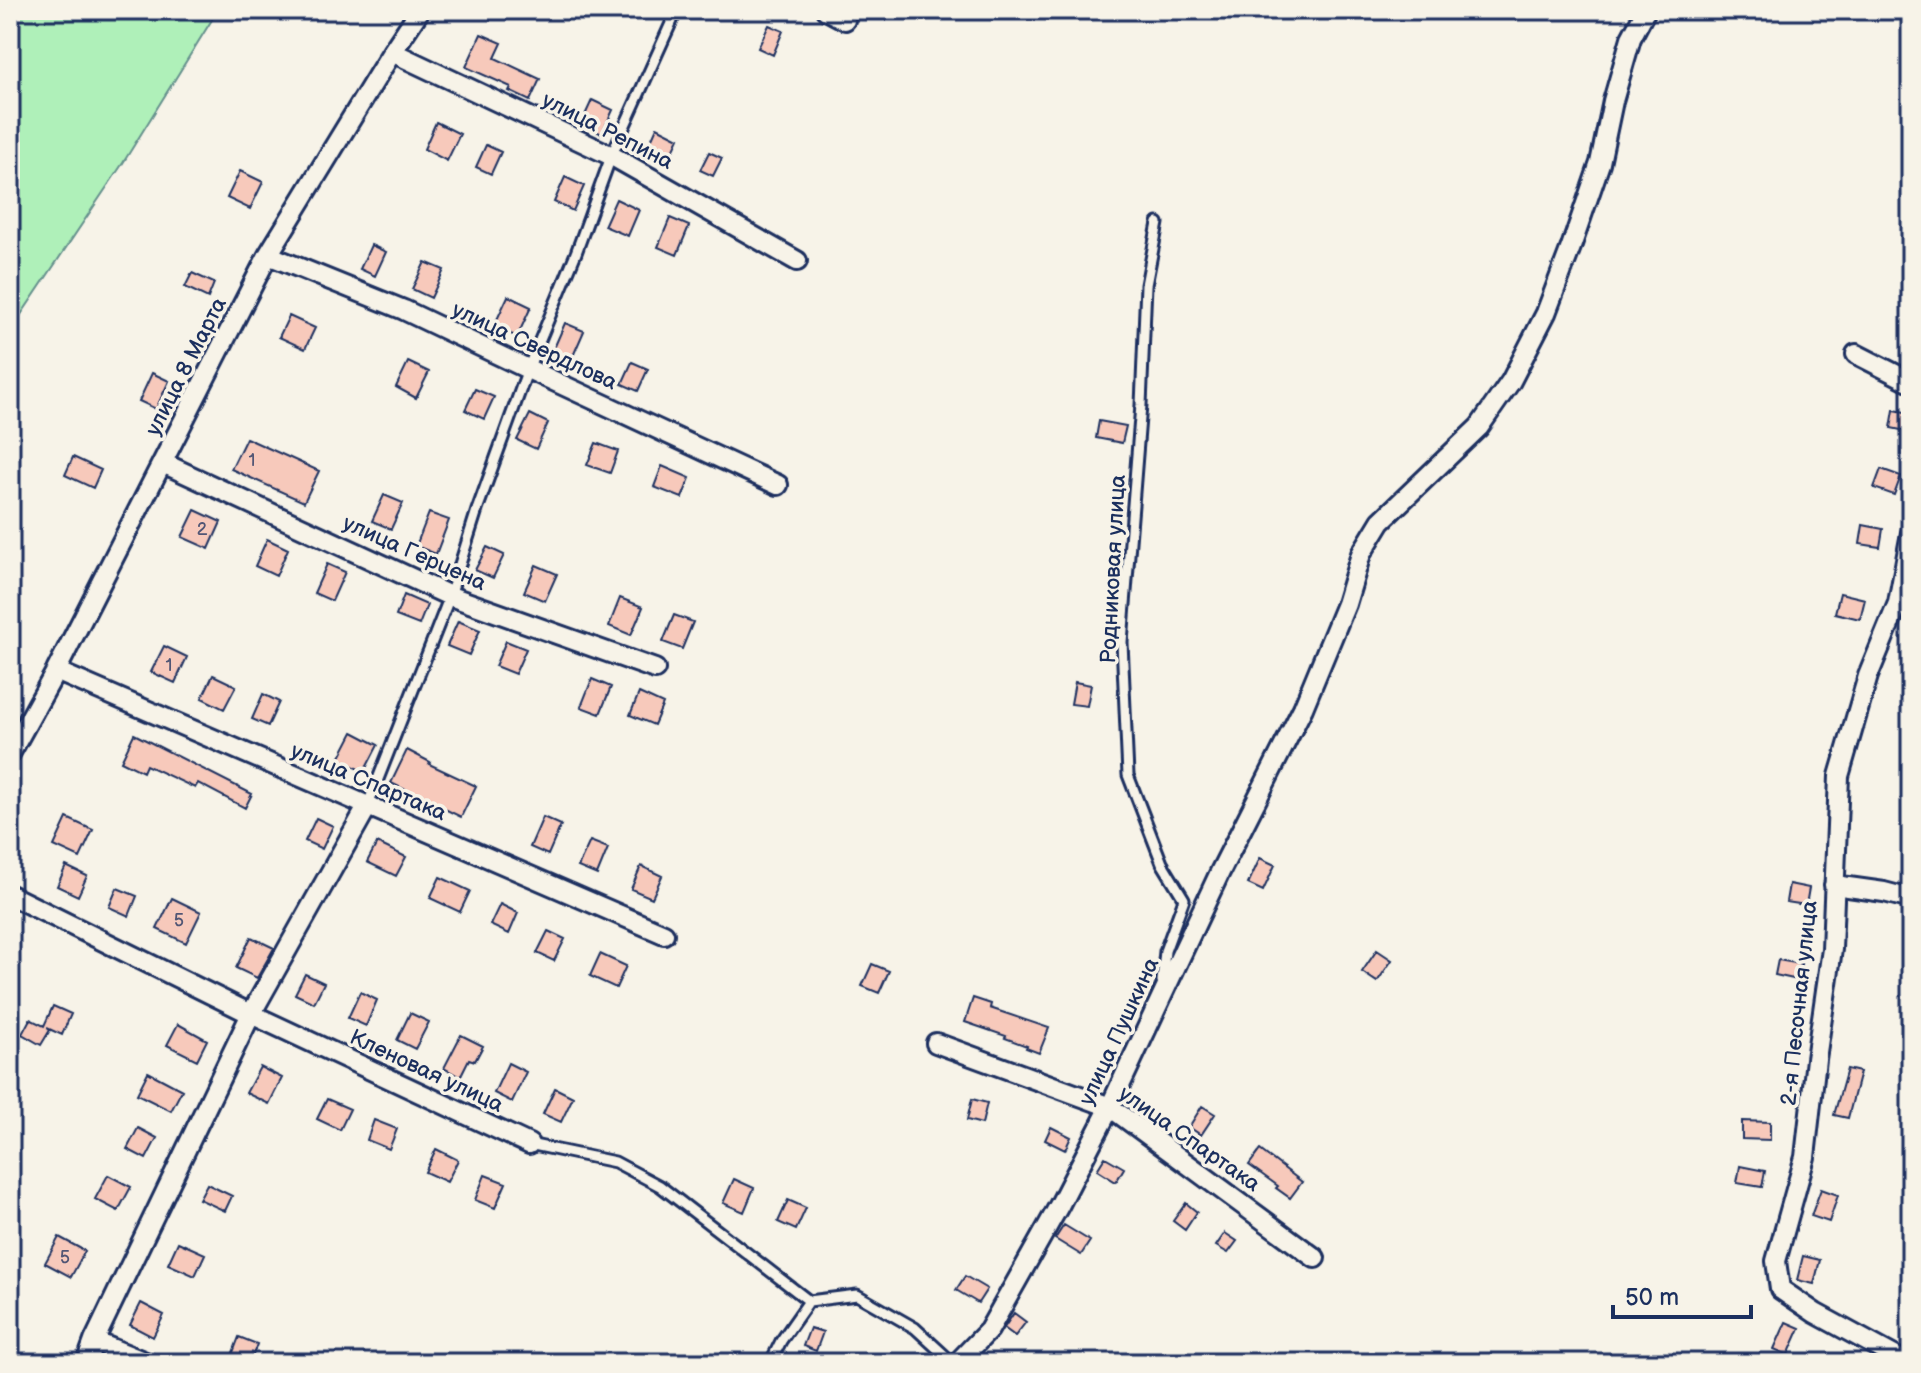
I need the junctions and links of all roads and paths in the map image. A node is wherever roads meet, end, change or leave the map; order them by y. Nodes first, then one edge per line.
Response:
1 (420, 10) edge
2 (677, 10) edge
3 (826, 10) edge
4 (1646, 10) edge
5 (845, 20) dead end
6 (392, 52) junction
7 (612, 156) junction
8 (1158, 223) dead end
9 (268, 255) junction
10 (797, 261) dead end
11 (1856, 354) dead end
12 (528, 369) junction
13 (1911, 382) edge
14 (163, 463) junction
15 (778, 485) dead end
16 (1911, 533) edge
17 (450, 596) junction
18 (655, 669) dead end
19 (56, 671) junction
20 (10, 754) edge
21 (367, 807) junction
22 (1834, 885) junction
23 (10, 895) edge
24 (1911, 899) edge
25 (664, 934) dead end
26 (1161, 998) junction
27 (251, 1014) junction
28 (936, 1043) dead end
29 (1110, 1107) junction
30 (529, 1144) joint
31 (1315, 1258) dead end
32 (809, 1301) junction
33 (94, 1341) junction
34 (86, 1363) edge
35 (148, 1363) edge
36 (770, 1363) edge
37 (955, 1363) edge
38 (1907, 1363) edge

1 - 6 street, улица 8 Марта
2 - 7 lane
3 - 5 street
4 - 26 street, улица Пушкина
6 - 7 street, улица Репина
6 - 9 street, улица 8 Марта
7 - 10 street, улица Репина
7 - 12 lane
8 - 26 lane, Родниковая улица
9 - 12 street, улица Свердлова
9 - 14 street, улица 8 Марта
11 - 13 street
12 - 15 street, улица Свердлова
12 - 17 lane
14 - 17 street, улица Герцена
14 - 19 street, улица 8 Марта
16 - 22 street, 2-я Песочная улица
17 - 18 street, улица Герцена
17 - 21 lane
19 - 20 street, улица 8 Марта
19 - 21 street, улица Спартака
21 - 25 street, улица Спартака
21 - 27 street
22 - 24 street
22 - 38 street, 2-я Песочная улица
23 - 27 street, Кленовая улица
26 - 29 street, улица Пушкина
27 - 30 street, Кленовая улица
27 - 33 street
28 - 29 street, улица Спартака
29 - 31 street, улица Спартака
29 - 37 street, улица Пушкина
30 - 32 lane, Кленовая улица
32 - 36 lane
32 - 37 lane
33 - 34 street
33 - 35 street

